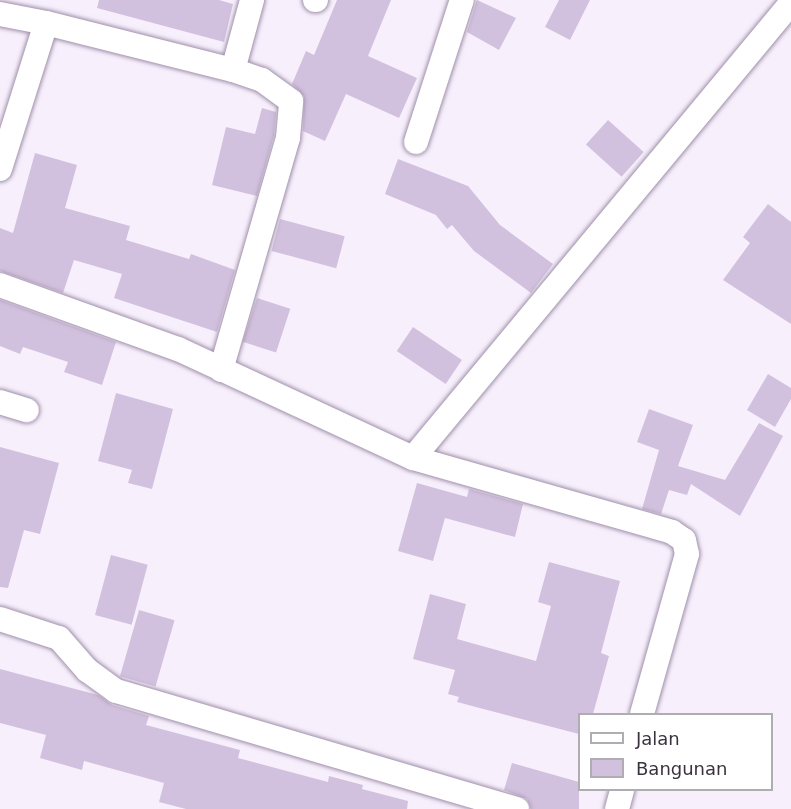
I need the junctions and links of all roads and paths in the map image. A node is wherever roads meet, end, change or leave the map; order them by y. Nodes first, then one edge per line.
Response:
1 (252, 0) edge
2 (462, 0) edge
3 (791, 3) edge
4 (0, 14) edge
5 (46, 23) junction
6 (233, 70) junction
7 (416, 142) dead end
8 (0, 169) edge
9 (0, 285) edge
10 (221, 370) junction
11 (0, 402) edge
12 (27, 410) dead end
13 (413, 458) junction
14 (0, 619) edge
15 (642, 713) edge
16 (622, 791) edge
17 (518, 809) edge
18 (617, 809) edge

1 - 6 street
2 - 7 street
3 - 13 street
4 - 5 street
5 - 6 street
5 - 8 street
6 - 10 street
9 - 10 street
10 - 13 street
11 - 12 street
13 - 15 street
14 - 17 street
16 - 18 street

